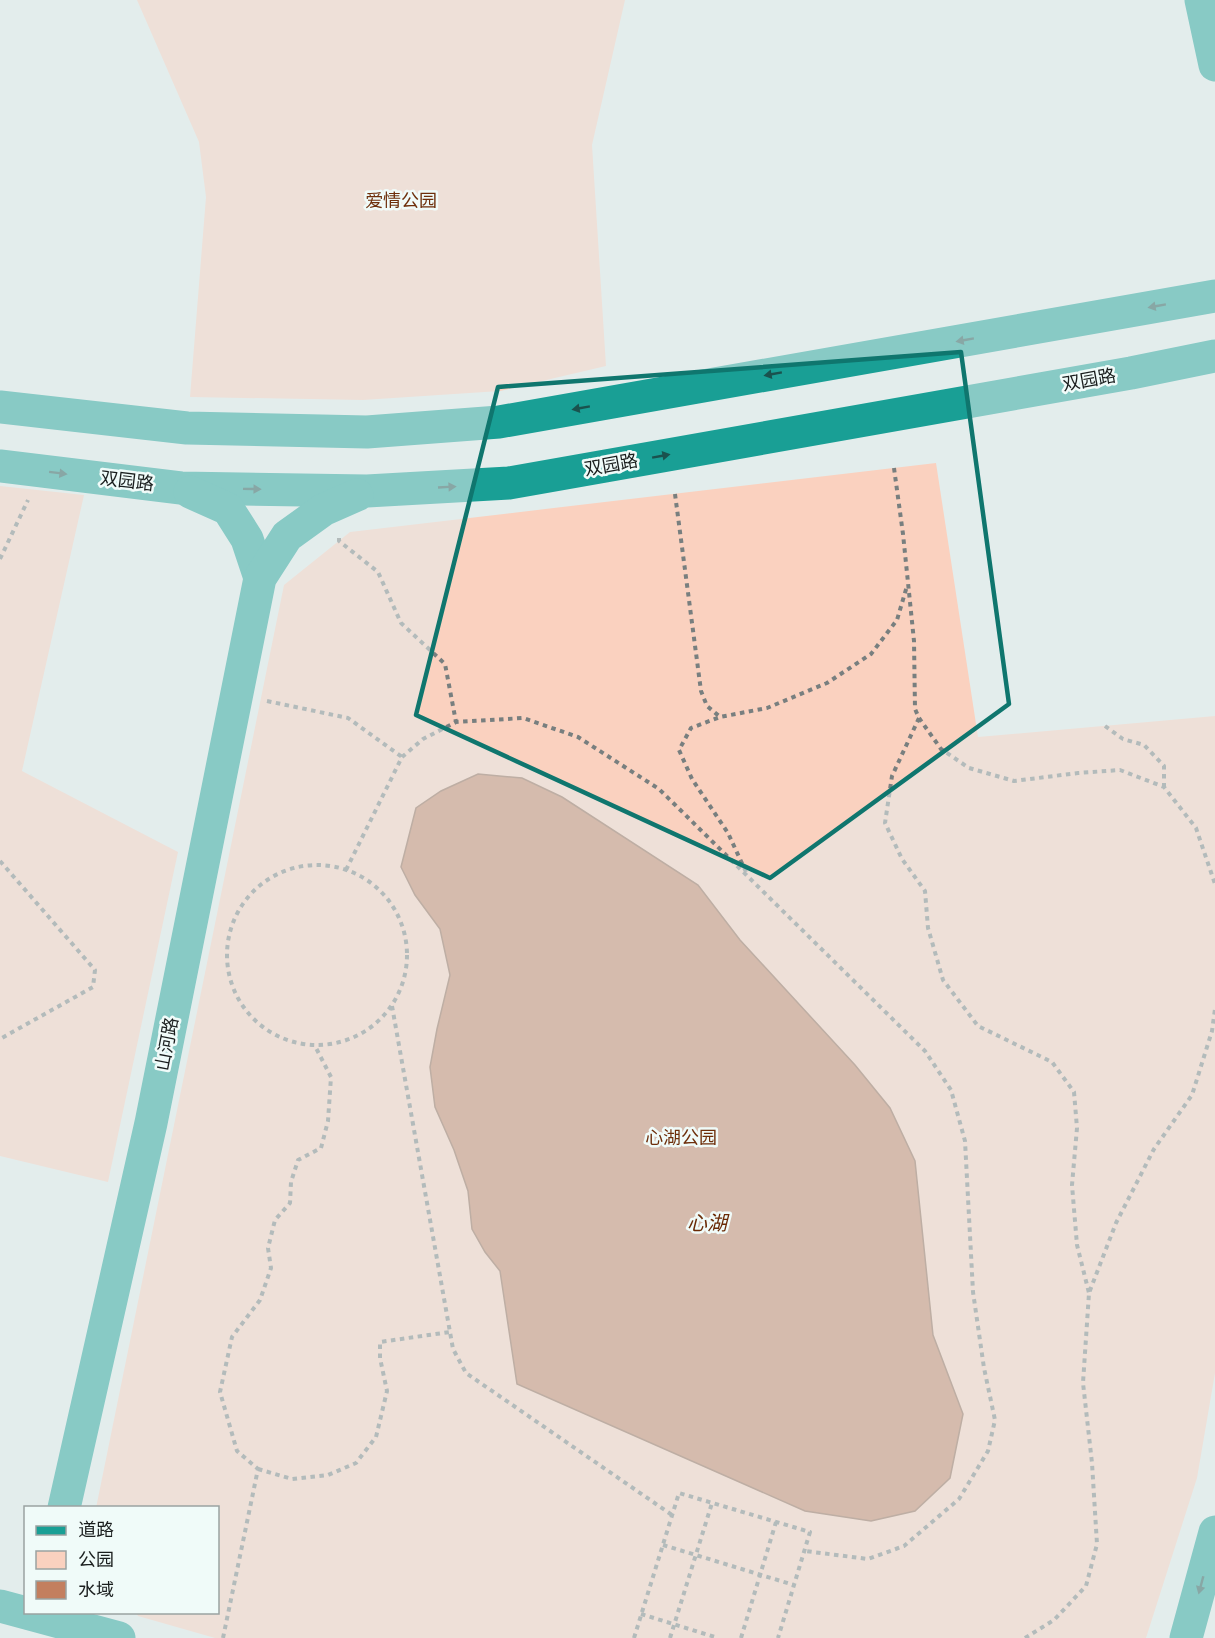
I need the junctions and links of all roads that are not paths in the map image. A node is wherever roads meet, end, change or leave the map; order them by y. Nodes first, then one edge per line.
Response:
1 (1201, 0) edge
2 (1215, 65) edge
3 (1215, 296) edge
4 (1215, 356) edge
5 (0, 407) edge
6 (0, 466) edge
7 (182, 488) junction
8 (367, 491) junction
9 (260, 578) junction
10 (64, 1506) edge
11 (1215, 1532) edge
12 (0, 1606) edge
13 (38, 1622) edge
14 (119, 1638) edge
15 (1186, 1638) edge

1 - 2 street
3 -> 5 street
8 -> 4 street, 双园路
6 -> 7 street, 双园路
7 -> 8 street, 双园路
7 - 9 street
8 - 9 street
9 - 10 street, 山河路
11 -> 15 street
12 - 13 street
13 - 14 street

